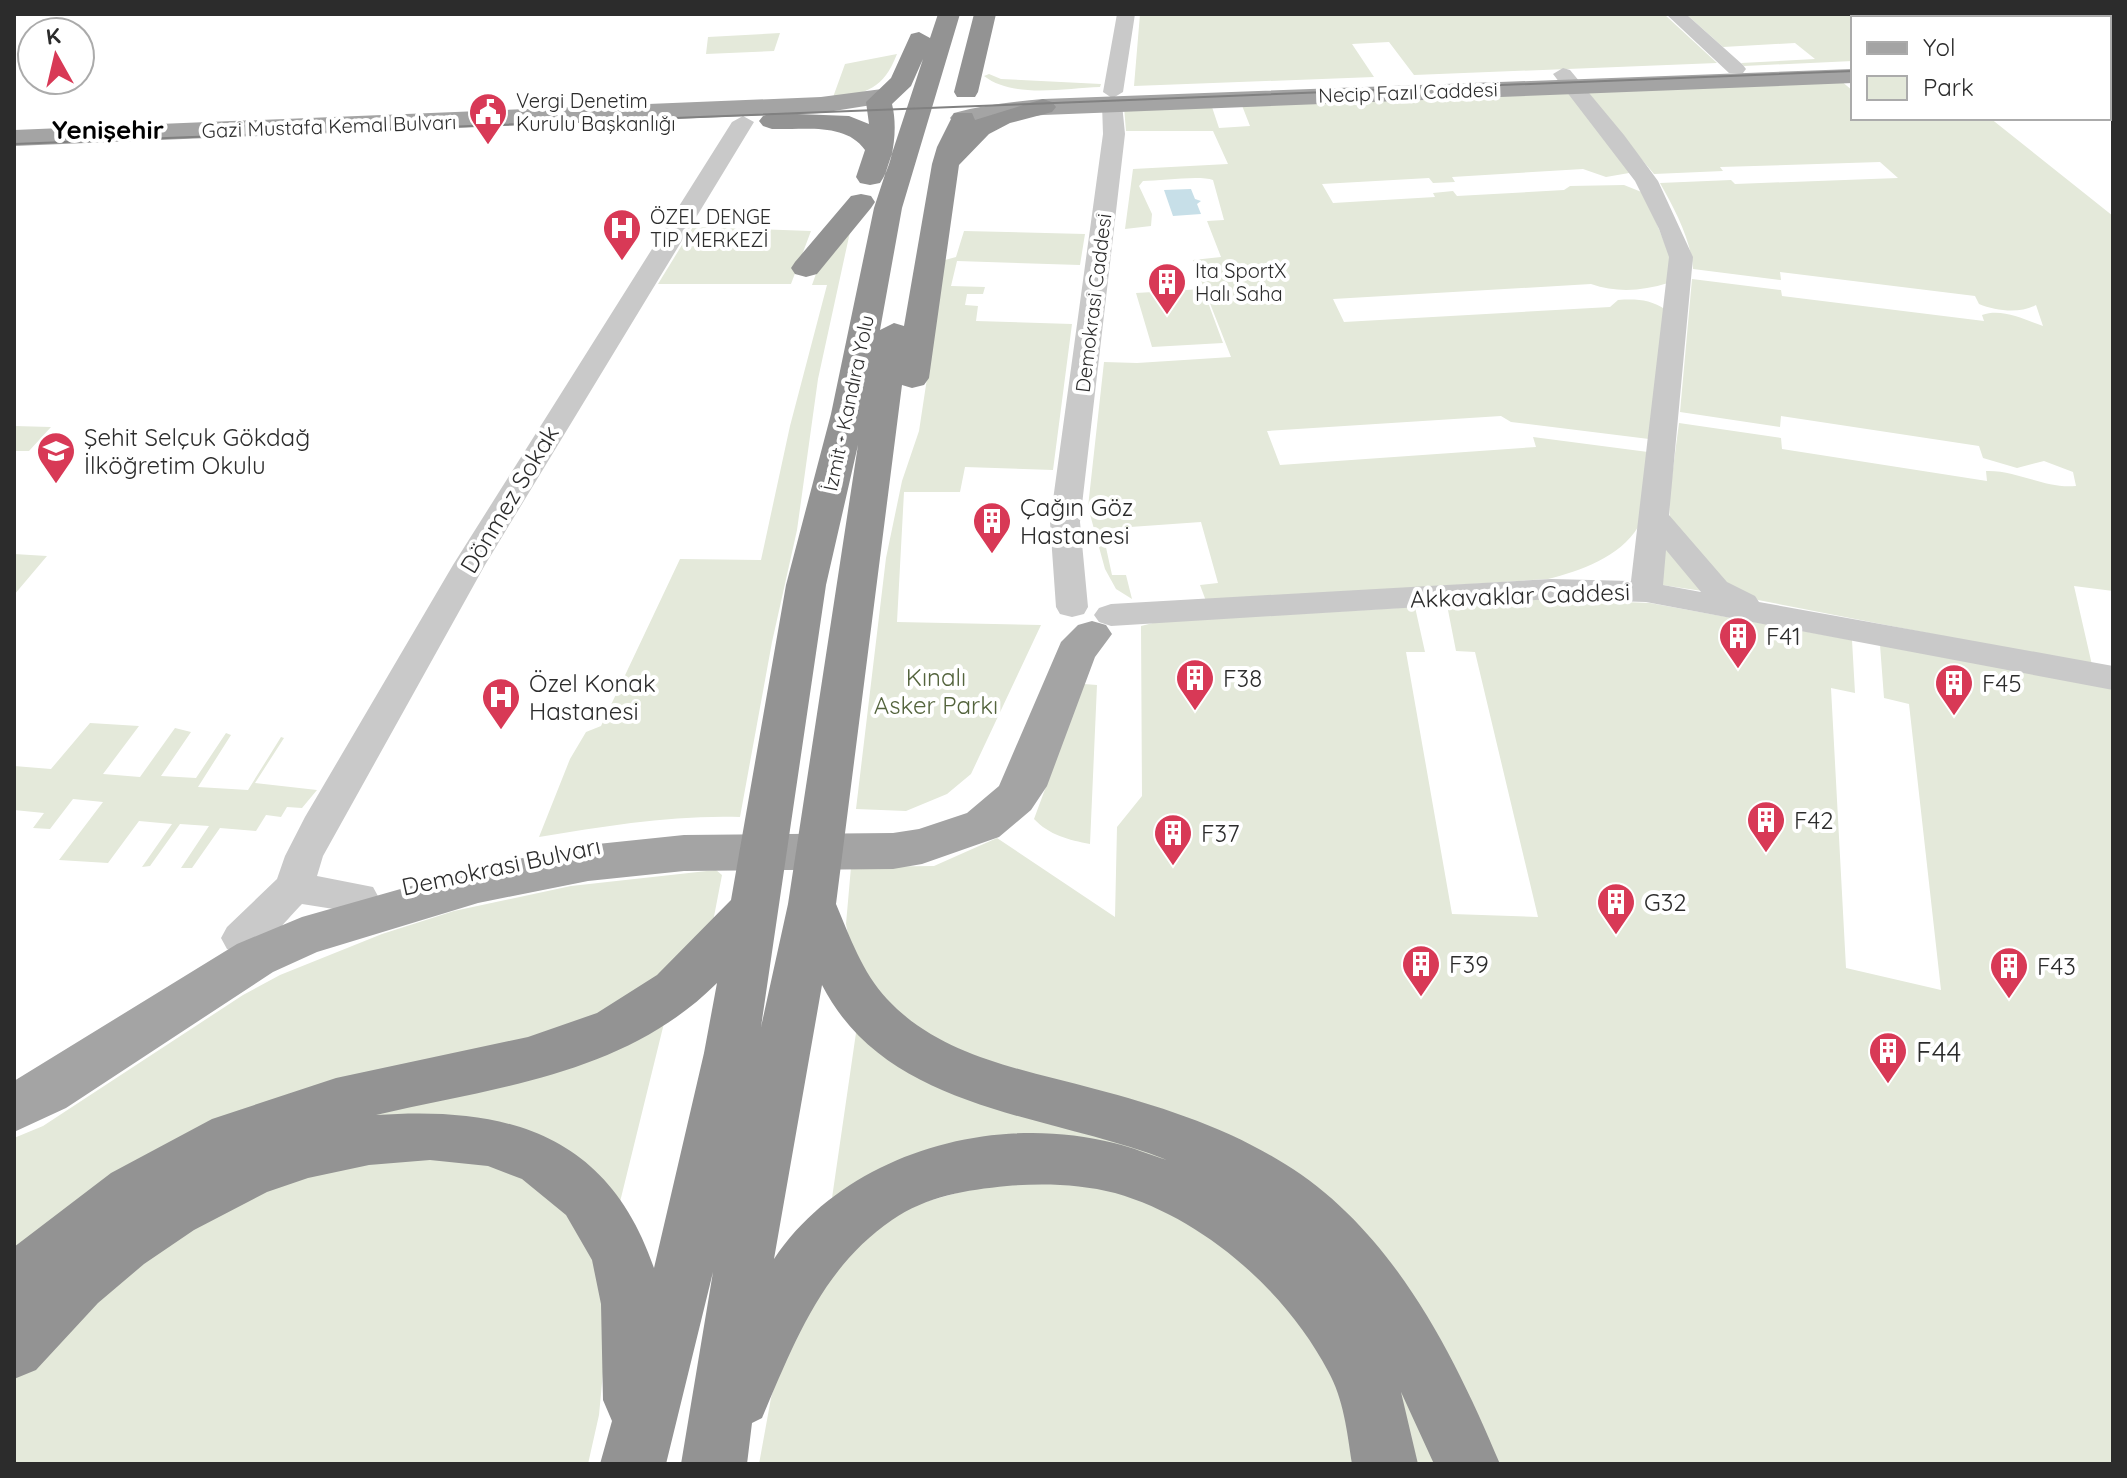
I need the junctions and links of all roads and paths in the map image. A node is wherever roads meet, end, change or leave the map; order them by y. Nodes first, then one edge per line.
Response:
1 (927, 14) edge
2 (949, 14) edge
3 (970, 14) edge
4 (985, 14) edge
5 (1126, 14) edge
6 (1675, 14) edge
7 (1851, 65) edge
8 (1736, 69) junction
9 (907, 71) junction
10 (1851, 76) edge
11 (1568, 80) junction
12 (1112, 98) junction
13 (1044, 101) junction
14 (821, 105) junction
15 (961, 111) junction
16 (757, 121) junction
17 (881, 128) junction
18 (14, 138) edge
19 (14, 148) edge
20 (861, 202) junction
21 (806, 268) dead end
22 (864, 414) junction
23 (1655, 518) junction
24 (806, 585) junction
25 (857, 585) junction
26 (1551, 589) junction
27 (1646, 592) junction
28 (1759, 612) junction
29 (1088, 617) junction
30 (2113, 678) edge
31 (812, 904) junction
32 (756, 905) junction
33 (298, 913) junction
34 (14, 1083) edge
35 (14, 1108) edge
36 (14, 1286) edge
37 (14, 1349) edge
38 (634, 1457) edge
39 (715, 1459) edge
40 (1385, 1464) edge
41 (1467, 1464) edge

1 - 9 highway
2 - 22 highway, İzmit - Kandıra Yolu
3 - 22 highway, İzmit - Kandıra Yolu
4 - 15 highway
5 - 12 street, Demokrasi Caddesi
6 - 8 street
7 - 8 main road, Necip Fazıl Caddesi
8 - 11 main road, Necip Fazıl Caddesi
9 - 14 highway
9 - 15 highway
9 - 17 highway
10 - 11 main road, Necip Fazıl Caddesi
11 - 12 main road, Necip Fazıl Caddesi
11 - 23 street
12 - 13 main road, Necip Fazıl Caddesi
12 - 29 street, Demokrasi Caddesi
13 - 15 main road, Necip Fazıl Caddesi
13 - 15 highway
13 - 15 highway
14 - 17 main road, Gazi Mustafa Kemal Bulvarı
14 - 18 main road, Gazi Mustafa Kemal Bulvarı
15 - 17 highway
15 - 17 highway
15 - 25 highway
16 - 17 main road, Gazi Mustafa Kemal Bulvarı
16 - 19 main road, Gazi Mustafa Kemal Bulvarı
16 - 33 street, Dönmez Sokak
17 - 20 highway
20 - 21 highway
20 - 24 highway
22 - 24 highway, İzmit - Kandıra Yolu
22 - 25 highway, İzmit - Kandıra Yolu
23 - 26 street
23 - 27 street
23 - 28 street
24 - 32 highway, İzmit - Kandıra Yolu
25 - 31 highway, İzmit - Kandıra Yolu
26 - 27 street, Akkavaklar Caddesi
26 - 29 street, Akkavaklar Caddesi
27 - 28 street, Akkavaklar Caddesi
28 - 30 street, Akkavaklar Caddesi
29 - 33 main road, Demokrasi Bulvarı
29 - 33 main road, Demokrasi Bulvarı
31 - 39 highway, İzmit - Kandıra Yolu
31 - 41 highway
32 - 36 highway
32 - 38 highway, İzmit - Kandıra Yolu
33 - 34 main road, Demokrasi Bulvarı
33 - 35 main road, Demokrasi Bulvarı
37 - 38 highway
39 - 40 highway

